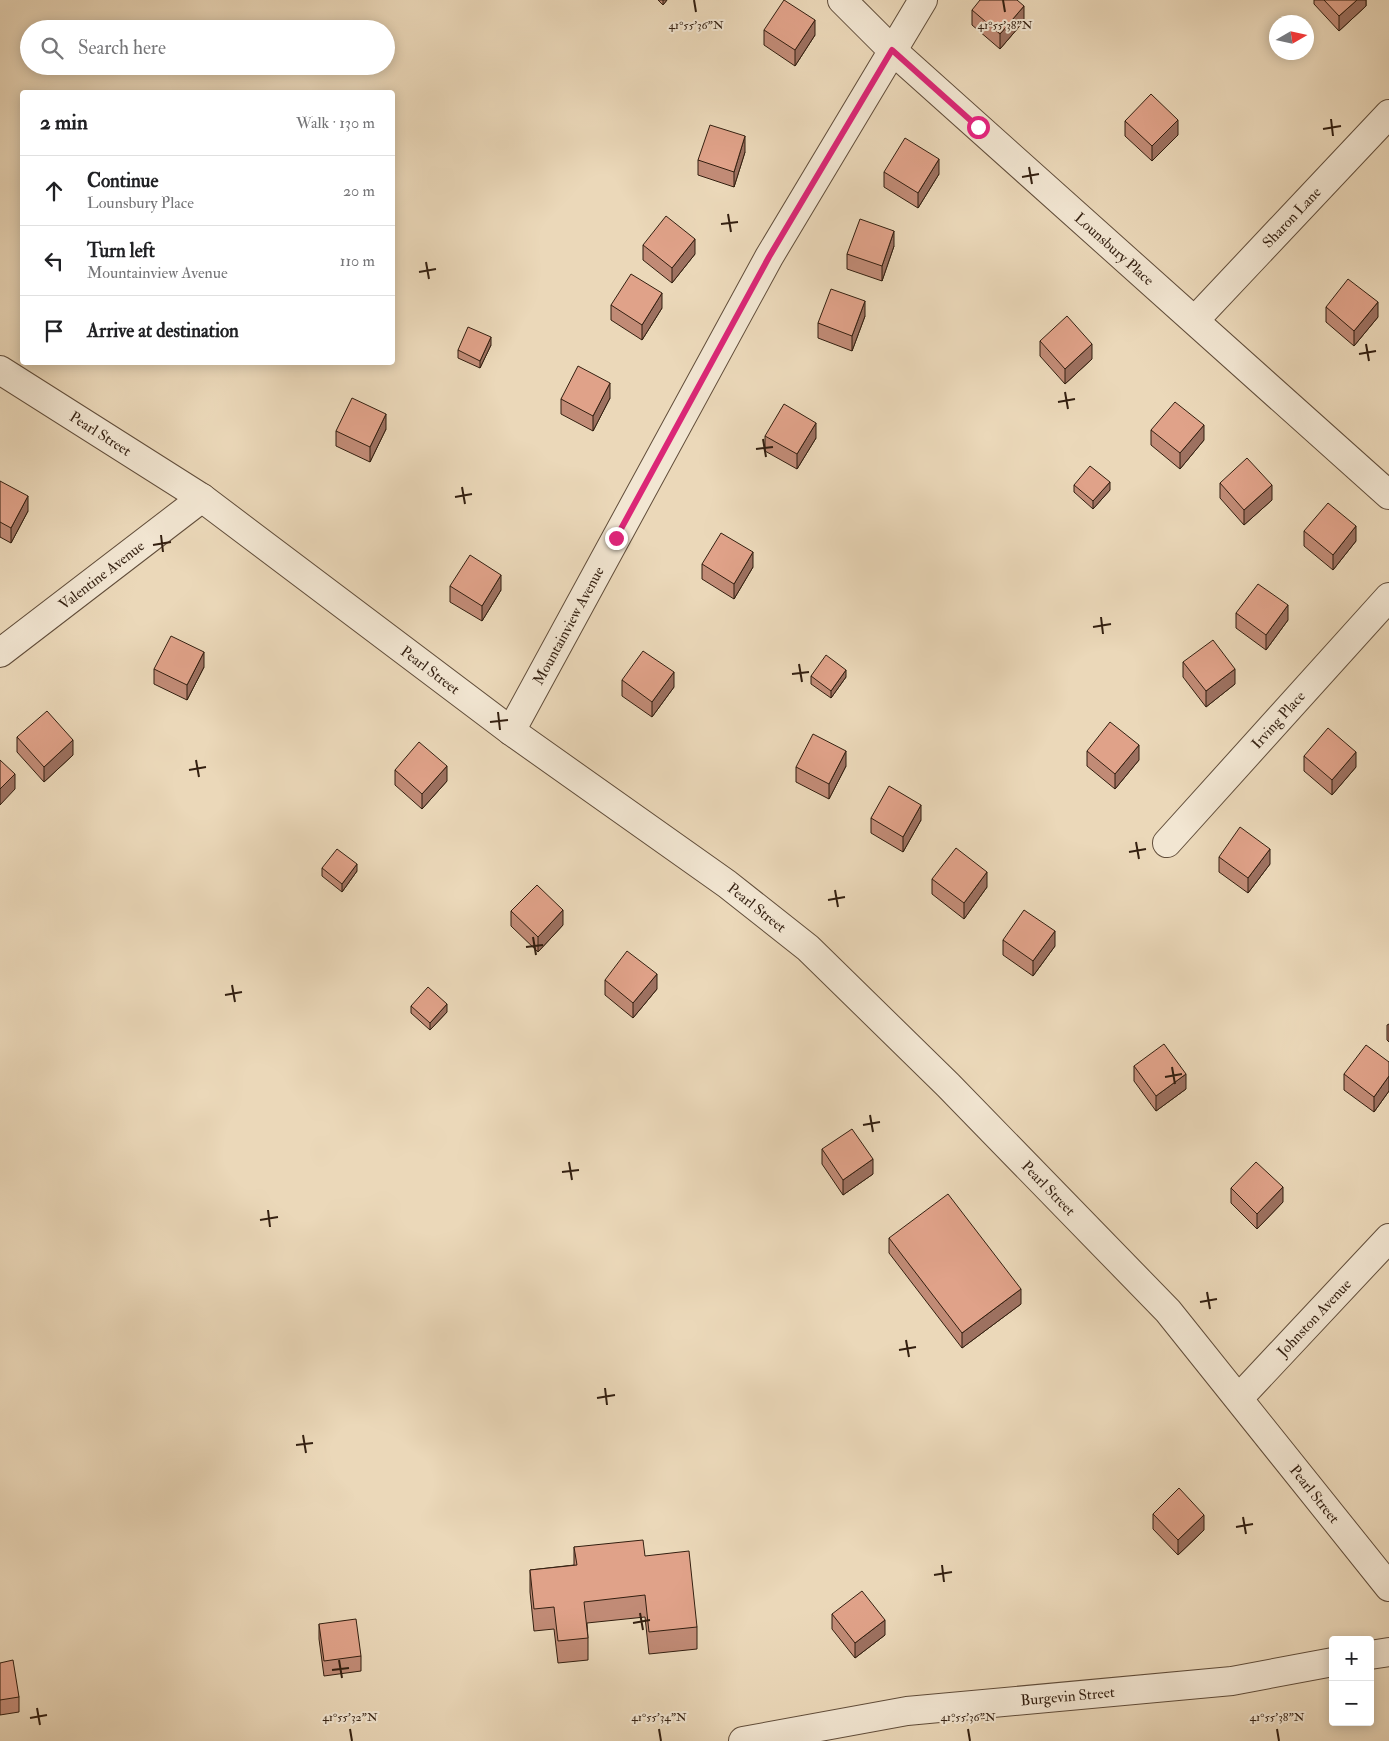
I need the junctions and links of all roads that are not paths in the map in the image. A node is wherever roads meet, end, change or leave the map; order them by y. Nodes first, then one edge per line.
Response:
1 (842, 0) edge
2 (923, 0) edge
3 (892, 50) junction
4 (1389, 114) edge
5 (1195, 320) junction
6 (0, 370) edge
7 (1389, 495) edge
8 (202, 498) junction
9 (1389, 597) edge
10 (0, 653) edge
11 (511, 731) junction
12 (1167, 843) dead end
13 (1389, 1238) edge
14 (1239, 1398) junction
15 (1389, 1587) edge
16 (1389, 1652) edge
17 (1374, 1654) edge
18 (1329, 1663) edge
19 (743, 1741) edge

1 - 3 street, Lounsbury Place
2 - 3 street, Mountainview Avenue
3 - 5 street, Lounsbury Place
3 - 11 street, Mountainview Avenue
4 - 5 street, Sharon Lane
5 - 7 street, Lounsbury Place
6 - 8 street, Pearl Street
8 - 10 street, Valentine Avenue
8 - 11 street, Pearl Street
9 - 12 street, Irving Place
11 - 14 street, Pearl Street
13 - 14 street, Johnston Avenue
14 - 15 street, Pearl Street
16 - 17 street
18 - 19 street, Burgevin Street

